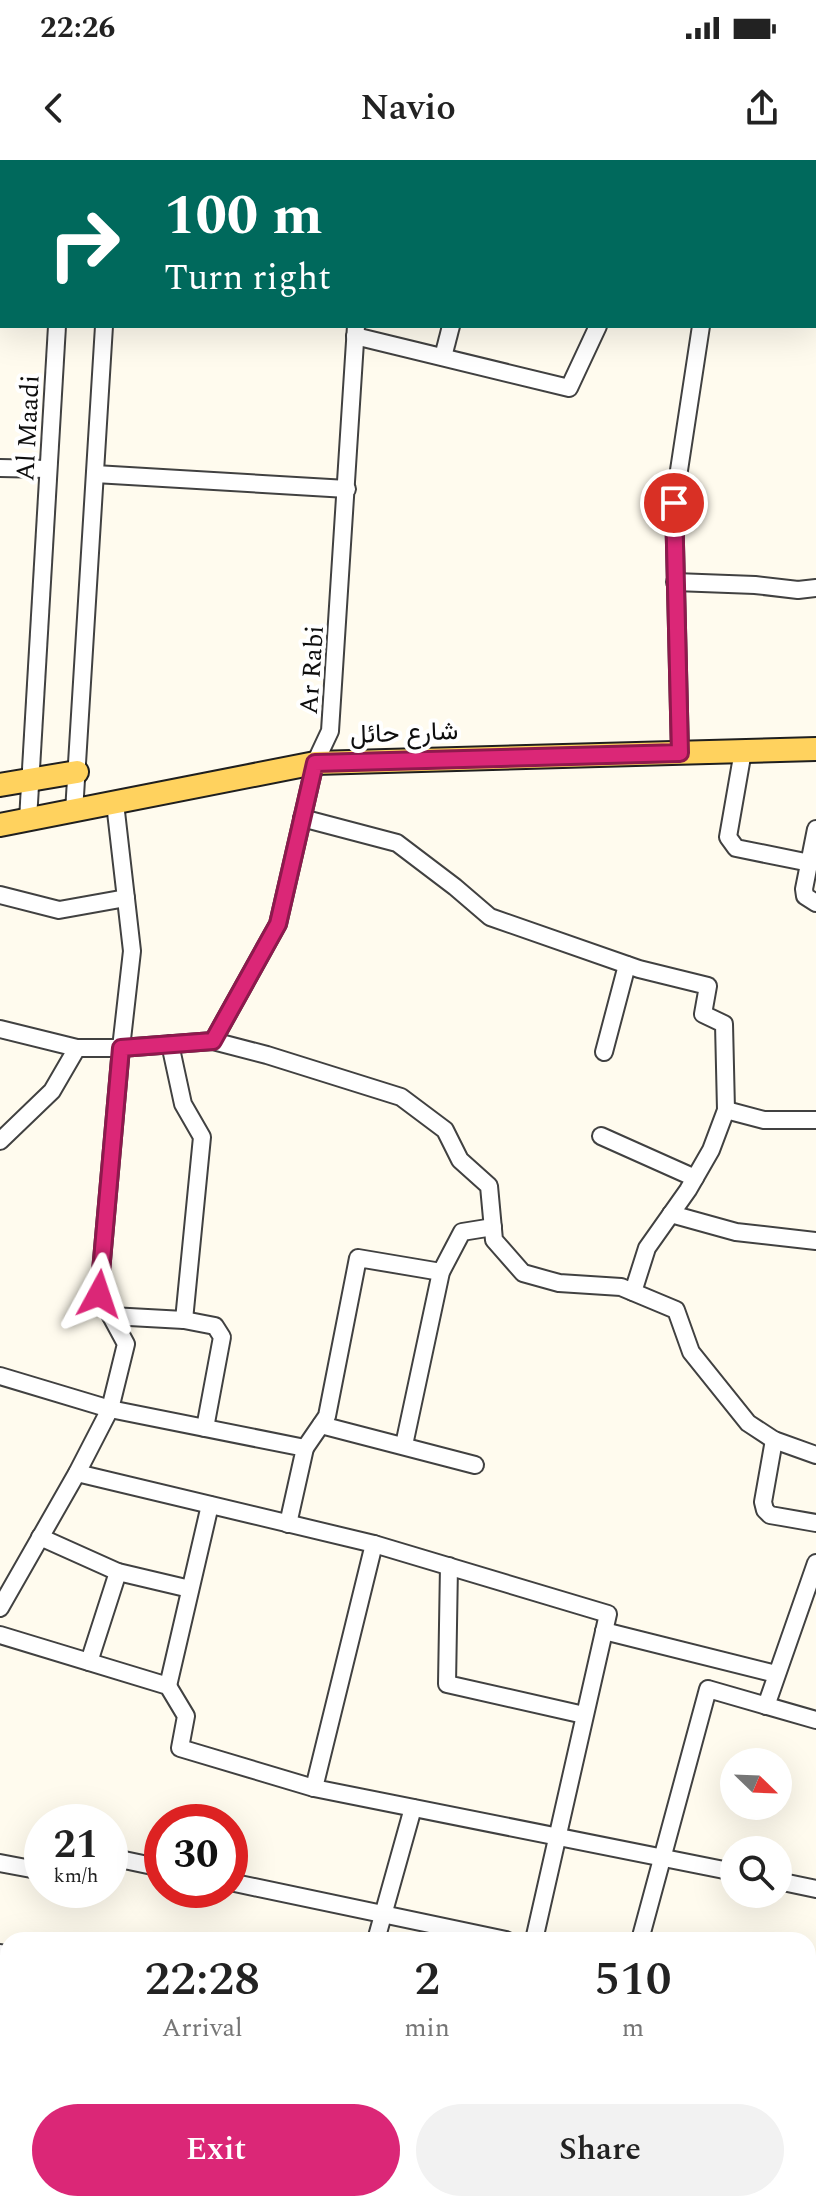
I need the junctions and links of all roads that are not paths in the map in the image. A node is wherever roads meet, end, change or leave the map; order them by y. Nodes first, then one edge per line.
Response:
1 (57, 328) edge
2 (104, 328) edge
3 (450, 328) edge
4 (597, 328) edge
5 (701, 328) edge
6 (356, 331) edge
7 (443, 357) junction
8 (0, 468) edge
9 (48, 469) junction
10 (95, 474) junction
11 (347, 489) junction
12 (675, 582) junction
13 (816, 588) edge
14 (816, 749) edge
15 (743, 751) junction
16 (680, 753) junction
17 (315, 763) junction
18 (77, 772) junction
19 (30, 780) junction
20 (0, 785) edge
21 (115, 803) junction
22 (74, 812) junction
23 (302, 818) junction
24 (28, 820) junction
25 (0, 825) edge
26 (816, 829) edge
27 (810, 863) junction
28 (0, 895) edge
29 (126, 898) junction
30 (816, 903) edge
31 (627, 965) junction
32 (0, 1029) edge
33 (213, 1041) junction
34 (170, 1044) junction
35 (77, 1048) junction
36 (121, 1048) junction
37 (604, 1052) dead end
38 (726, 1110) junction
39 (816, 1120) edge
40 (601, 1136) dead end
41 (0, 1141) edge
42 (695, 1178) junction
43 (671, 1214) junction
44 (493, 1227) junction
45 (816, 1241) edge
46 (441, 1272) junction
47 (633, 1292) junction
48 (111, 1316) junction
49 (184, 1320) junction
50 (0, 1376) edge
51 (110, 1409) junction
52 (321, 1425) junction
53 (205, 1428) junction
54 (774, 1440) junction
55 (404, 1445) junction
56 (305, 1448) junction
57 (816, 1455) edge
58 (475, 1465) dead end
59 (77, 1473) junction
60 (210, 1505) junction
61 (816, 1523) edge
62 (288, 1524) junction
63 (40, 1537) junction
64 (374, 1544) junction
65 (816, 1563) edge
66 (449, 1566) junction
67 (118, 1572) junction
68 (190, 1589) junction
69 (0, 1608) edge
70 (604, 1631) junction
71 (0, 1635) edge
72 (89, 1662) junction
73 (776, 1674) junction
74 (168, 1686) junction
75 (766, 1706) junction
76 (584, 1715) junction
77 (816, 1720) edge
78 (314, 1788) junction
79 (413, 1808) junction
80 (556, 1837) junction
81 (663, 1858) junction
82 (0, 1863) edge
83 (24, 1868) edge
84 (720, 1869) edge
85 (792, 1884) edge
86 (248, 1886) edge
87 (816, 1889) edge
88 (384, 1914) junction
89 (378, 1932) edge
90 (468, 1932) edge
91 (536, 1932) edge
92 (642, 1932) edge

1 - 9 street, Al Maadi
2 - 10 street
3 - 7 street
4 - 7 street
5 - 12 street
6 - 7 street
6 - 11 street, Ar Rabi
8 - 9 street
9 - 19 street, Al Maadi
10 - 11 street
10 - 18 street
11 - 17 street, Ar Rabi
12 - 13 street
12 - 16 street
14 - 15 main road, شارع حائل
15 - 16 main road, شارع حائل
15 - 27 street
16 - 17 main road, شارع حائل
17 - 21 main road, شارع حائل
17 - 23 street, Ar Rabi
18 - 19 main road
18 - 22 street
19 - 20 main road
19 - 24 street, Al Maadi
21 - 22 main road, شارع حائل
21 - 29 street
22 - 24 main road, شارع حائل
23 - 31 street
23 - 33 street, Ar Rabi
24 - 25 main road, شارع حائل
26 - 27 street
27 - 30 street
28 - 29 street
29 - 36 street
31 - 37 street
31 - 38 street
32 - 35 street
33 - 34 street
33 - 44 street
34 - 36 street
34 - 49 street
35 - 36 street
35 - 41 street
36 - 48 street
38 - 39 street
38 - 42 street
40 - 42 street
42 - 43 street
43 - 45 street
43 - 47 street
44 - 46 street
44 - 47 street
46 - 52 street
46 - 55 street
47 - 54 street
48 - 49 street
48 - 51 street
49 - 53 street
50 - 51 street
51 - 53 street
51 - 59 street
52 - 55 street
52 - 56 street
53 - 56 street
54 - 57 street
54 - 61 street
55 - 58 street
56 - 62 street
59 - 60 street
59 - 63 street
60 - 62 street
60 - 68 street
62 - 64 street
63 - 67 street
63 - 69 street
64 - 66 street
64 - 78 street
65 - 73 street
66 - 70 street
66 - 76 street
67 - 68 street
67 - 72 street
68 - 74 street
70 - 73 street
70 - 76 street
71 - 72 street
72 - 74 street
73 - 75 street
74 - 78 street
75 - 77 street
75 - 81 street
76 - 80 street
78 - 79 street
79 - 80 street
79 - 88 street
80 - 81 street
80 - 91 street
81 - 84 street
81 - 92 street
82 - 83 street
85 - 87 street
86 - 88 street
88 - 89 street
88 - 90 street

